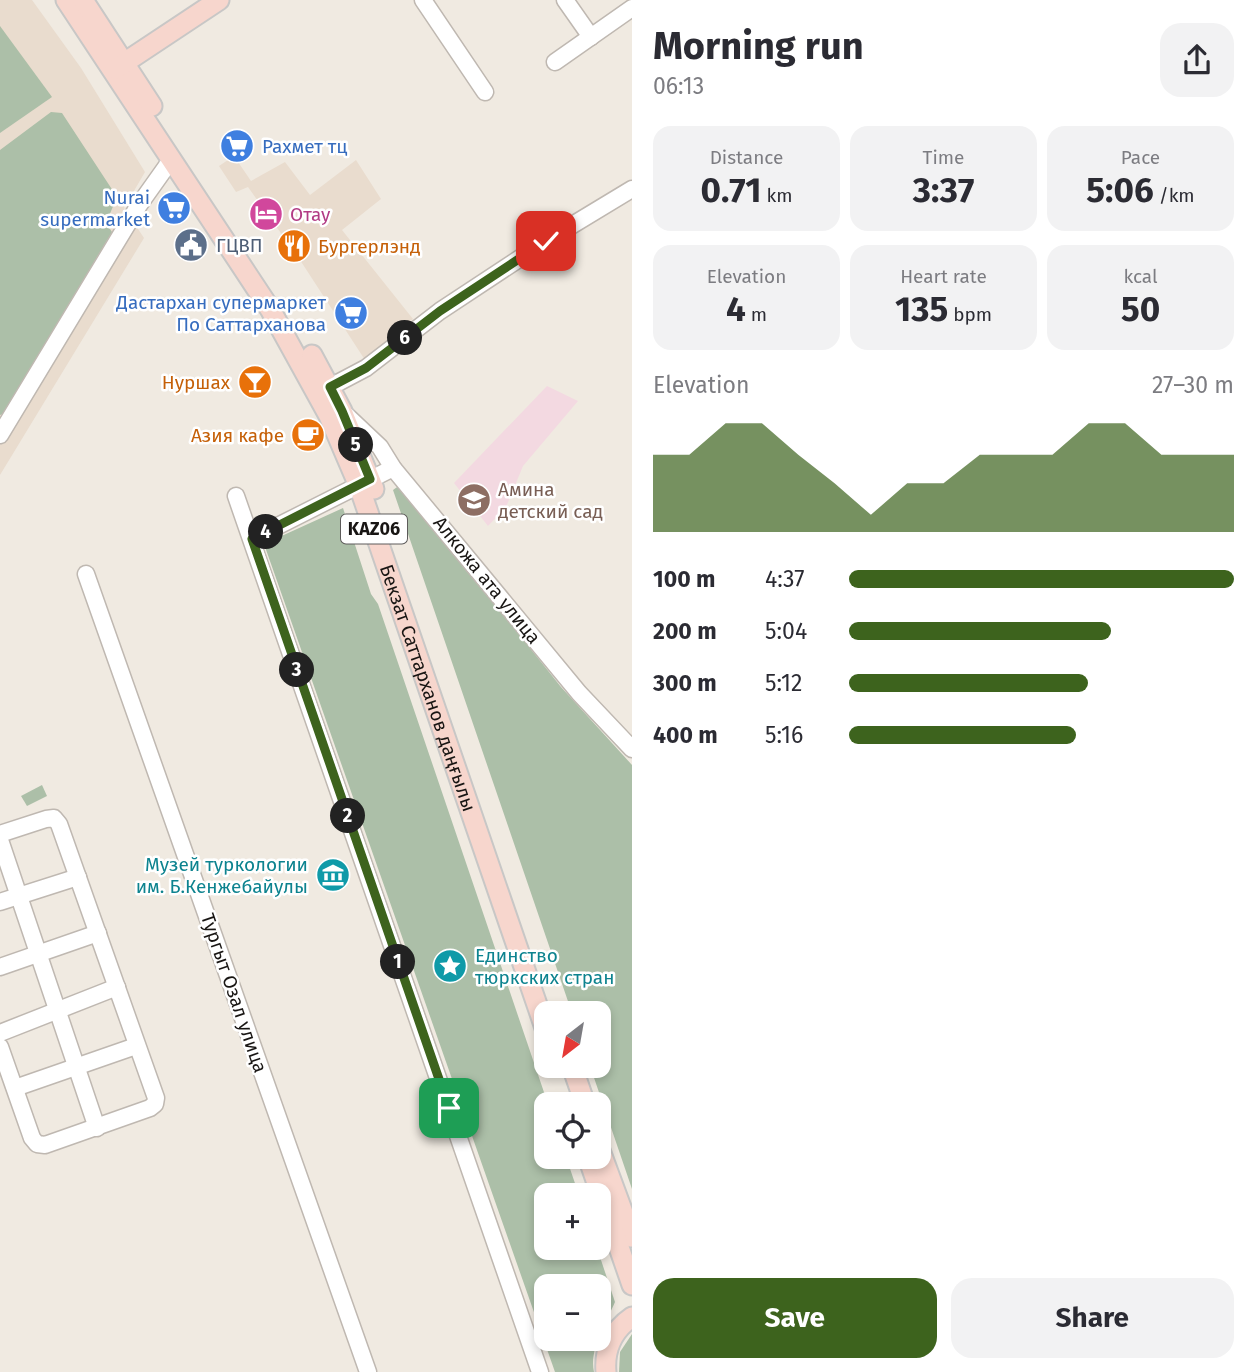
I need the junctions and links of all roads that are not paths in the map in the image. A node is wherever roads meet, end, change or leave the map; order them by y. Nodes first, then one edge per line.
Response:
1 (66, 0) edge
2 (83, 0) edge
3 (217, 0) edge
4 (423, 0) edge
5 (565, 0) edge
6 (632, 8) edge
7 (591, 37) junction
8 (555, 62) dead end
9 (120, 66) junction
10 (485, 92) dead end
11 (171, 160) junction
12 (632, 189) edge
13 (330, 387) junction
14 (342, 411) junction
15 (0, 435) edge
16 (393, 468) junction
17 (365, 482) junction
18 (236, 496) dead end
19 (252, 539) junction
20 (86, 574) dead end
21 (632, 749) edge
22 (0, 837) edge
23 (78, 877) junction
24 (19, 896) junction
25 (0, 902) edge
26 (98, 933) junction
27 (38, 952) junction
28 (0, 967) edge
29 (117, 987) junction
30 (536, 1001) edge
31 (550, 1001) edge
32 (57, 1010) junction
33 (0, 1033) edge
34 (136, 1046) junction
35 (0, 1047) edge
36 (76, 1066) junction
37 (15, 1088) junction
38 (97, 1128) junction
39 (592, 1169) edge
40 (607, 1169) edge
41 (632, 1237) edge
42 (632, 1285) edge
43 (632, 1317) edge
44 (368, 1372) edge
45 (540, 1372) edge
46 (606, 1372) edge

1 - 9 main road, Бекзат Саттарханов даңғылы / KАZ06
2 - 9 main road, Бекзат Саттарханов даңғылы / KАZ06
3 - 9 main road
4 - 10 street
5 - 7 street
6 - 7 street
7 - 8 street
9 - 11 main road, Бекзат Саттарханов даңғылы / KАZ06
9 - 13 main road, Бекзат Саттарханов даңғылы / KАZ06
11 - 15 street
11 - 17 main road, Бекзат Саттарханов даңғылы / KАZ06
12 - 13 street
13 - 14 main road, Бекзат Саттарханов даңғылы / KАZ06
14 - 16 street, Алкожа ата улица
14 - 17 main road, Бекзат Саттарханов даңғылы / KАZ06
16 - 17 street
16 - 21 street, Алкожа ата улица
17 - 19 street
17 - 30 main road, Бекзат Саттарханов даңғылы / KАZ06
17 - 31 main road, Бекзат Саттарханов даңғылы / KАZ06
18 - 19 street
19 - 45 street
20 - 44 street, Тургыт Озал улица
22 - 23 street
22 - 24 street
23 - 24 street
23 - 26 street
24 - 25 street
24 - 27 street
26 - 27 street
26 - 29 street
27 - 28 street
27 - 32 street
29 - 32 street
29 - 34 street
32 - 33 street
32 - 36 street
34 - 36 street
34 - 38 street
35 - 37 street
36 - 37 street
36 - 38 street
37 - 38 street
39 - 42 main road
40 - 41 main road
43 - 46 main road

